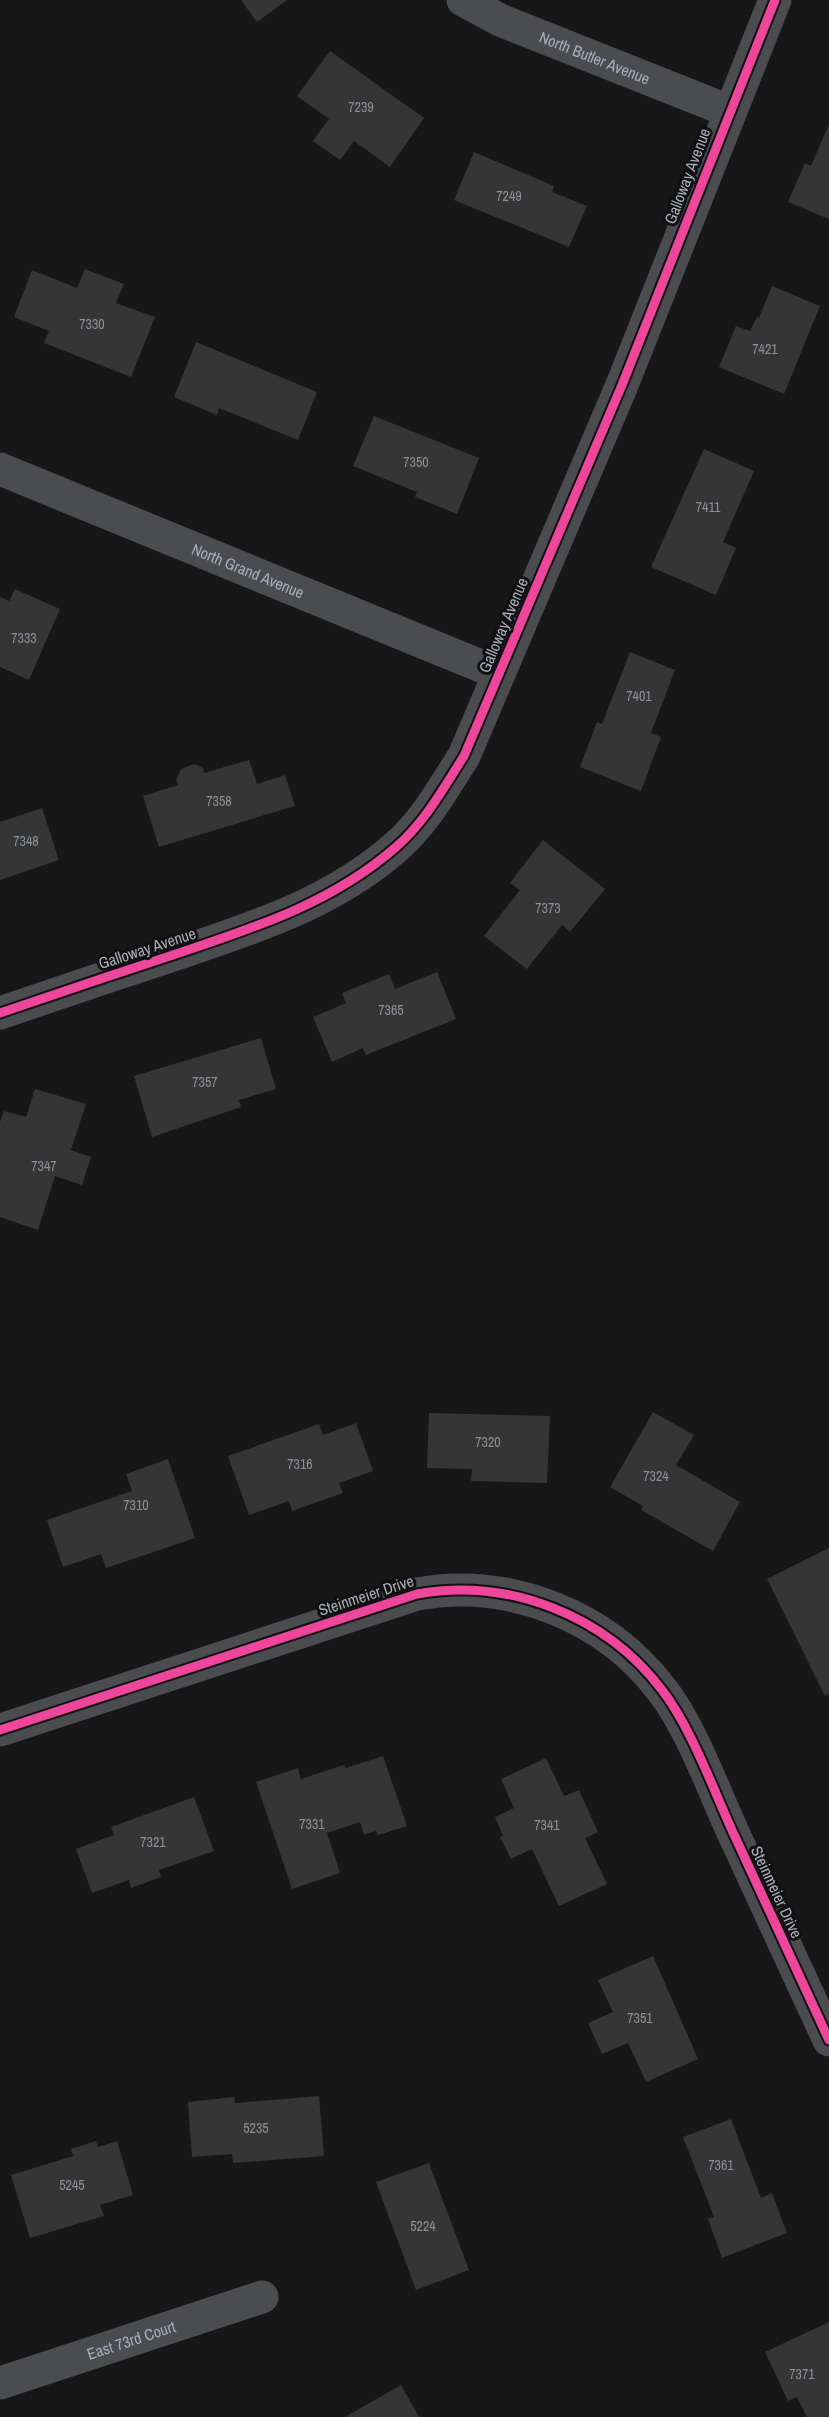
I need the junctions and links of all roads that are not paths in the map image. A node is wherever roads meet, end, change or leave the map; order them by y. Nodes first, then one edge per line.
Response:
1 (464, 0) edge
2 (775, 0) edge
3 (729, 111) junction
4 (0, 469) edge
5 (498, 673) junction
6 (0, 1012) edge
7 (0, 1730) edge
8 (829, 2040) edge
9 (262, 2297) dead end
10 (0, 2383) edge

1 - 3 street, North Butler Avenue
2 - 3 street, Galloway Avenue
3 - 5 street, Galloway Avenue
4 - 5 street, North Grand Avenue
5 - 6 street, Galloway Avenue
7 - 8 street, Steinmeier Drive
9 - 10 street, East 73rd Court

